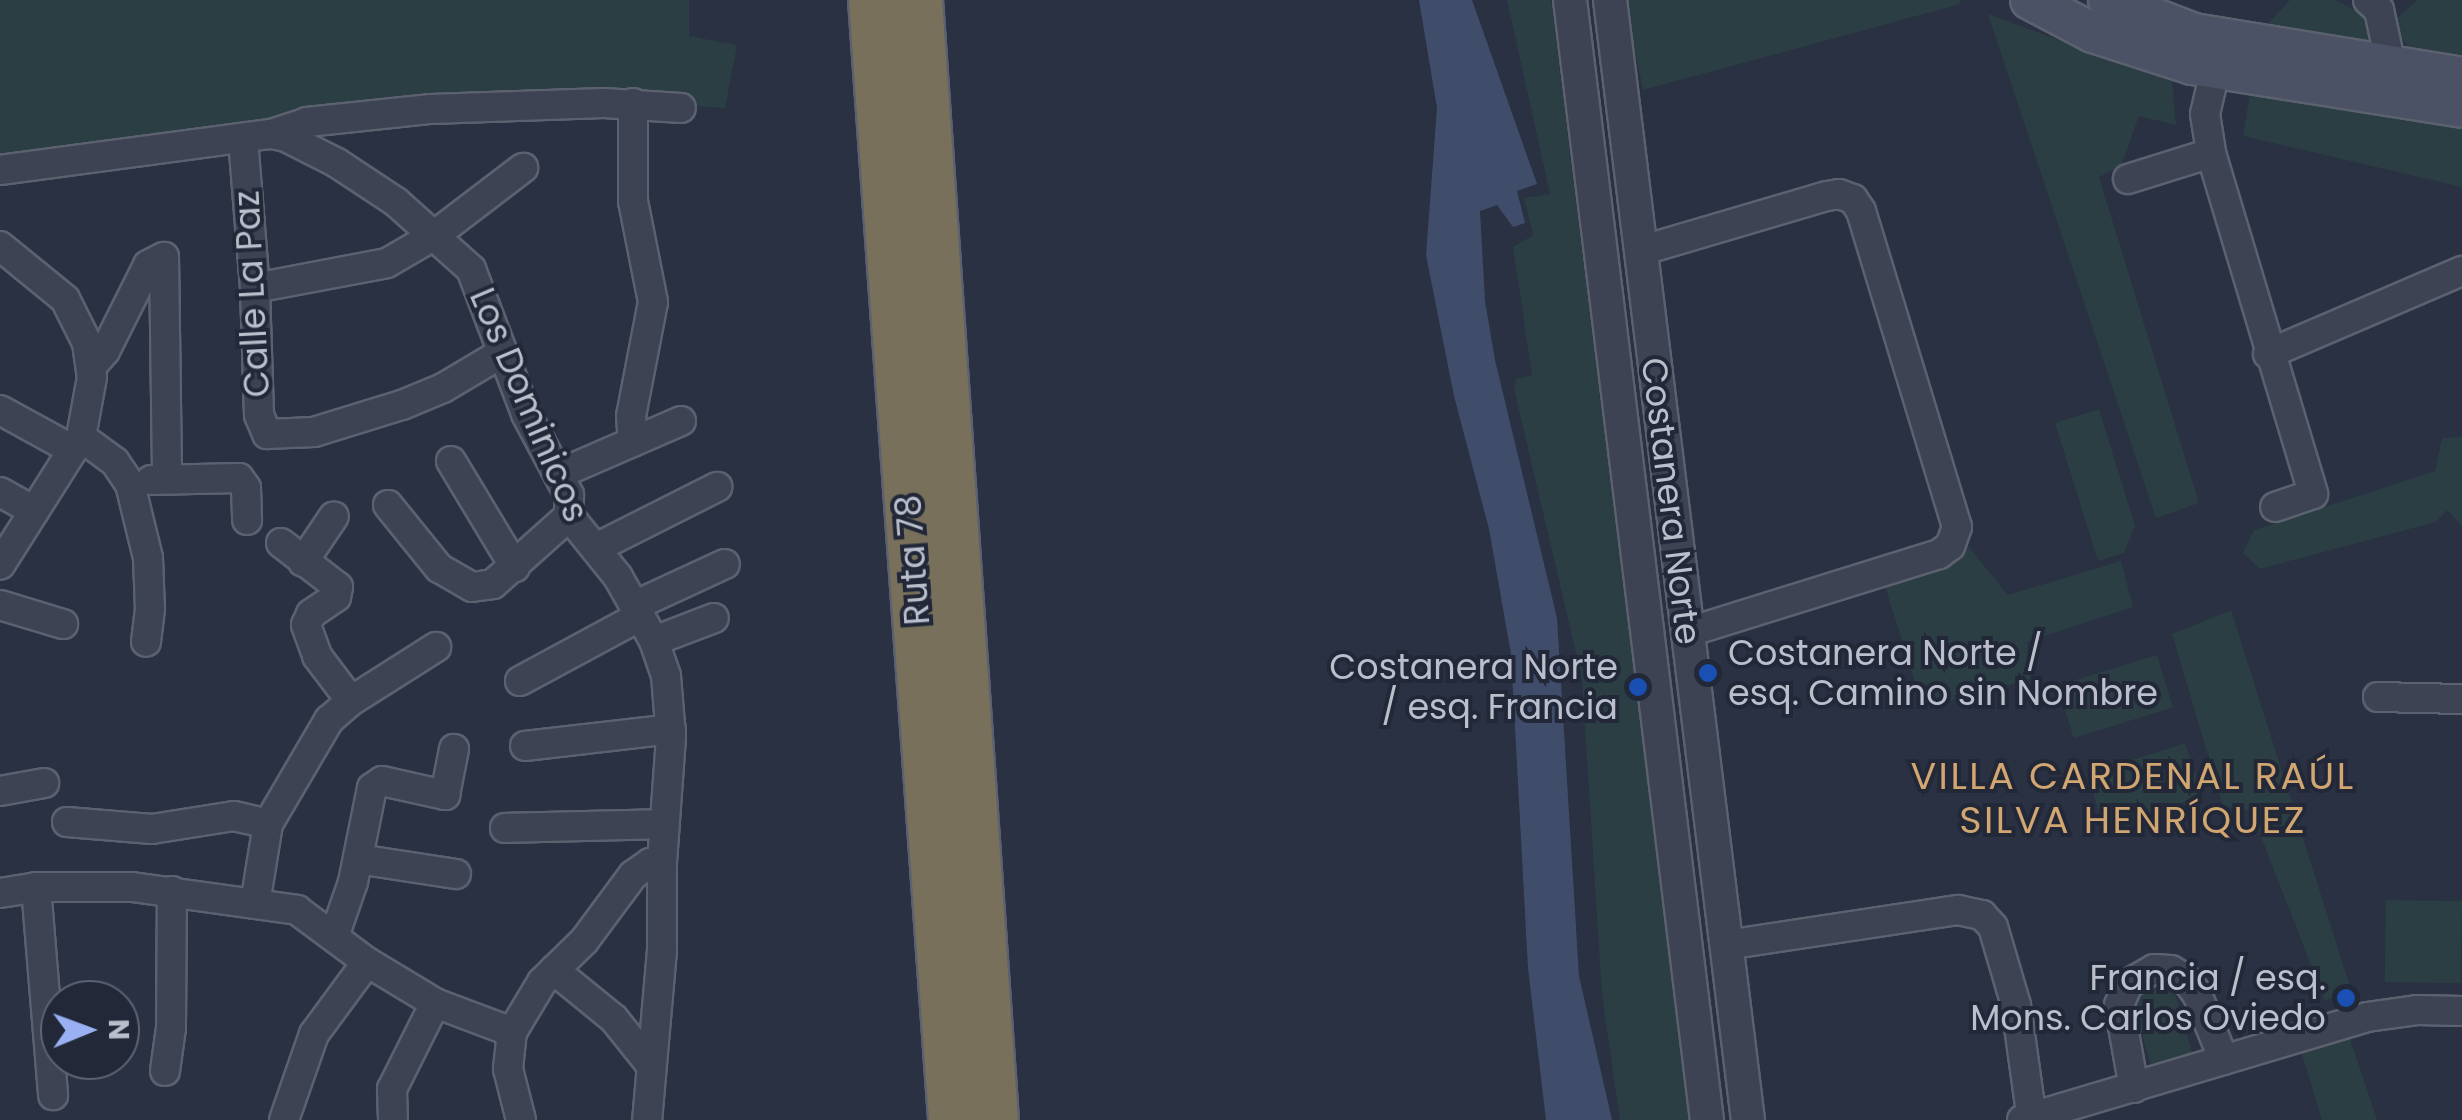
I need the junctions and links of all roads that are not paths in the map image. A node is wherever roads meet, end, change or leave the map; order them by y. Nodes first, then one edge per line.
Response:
1 (873, 0) edge
2 (918, 0) edge
3 (1570, 0) edge
4 (1610, 0) edge
5 (2030, 0) edge
6 (2108, 0) edge
7 (2368, 0) edge
8 (2392, 66) junction
9 (2215, 70) junction
10 (2462, 77) edge
11 (633, 104) junction
12 (680, 108) dead end
13 (2462, 108) edge
14 (271, 134) junction
15 (243, 139) junction
16 (2212, 153) junction
17 (524, 168) dead end
18 (0, 170) edge
19 (2128, 179) dead end
20 (435, 235) junction
21 (0, 246) edge
22 (1640, 251) junction
23 (2462, 271) edge
24 (255, 288) junction
25 (502, 353) junction
26 (2268, 354) junction
27 (91, 367) junction
28 (0, 410) edge
29 (680, 422) dead end
30 (633, 442) junction
31 (77, 444) junction
32 (450, 460) dead end
33 (559, 474) junction
34 (167, 478) junction
35 (130, 484) junction
36 (717, 487) dead end
37 (0, 492) edge
38 (388, 505) dead end
39 (2275, 507) dead end
40 (34, 511) junction
41 (334, 516) dead end
42 (569, 516) junction
43 (247, 520) dead end
44 (281, 543) dead end
45 (596, 548) junction
46 (303, 562) junction
47 (725, 564) dead end
48 (0, 565) edge
49 (515, 567) junction
50 (0, 605) edge
51 (637, 611) junction
52 (714, 618) dead end
53 (64, 624) dead end
54 (1688, 632) junction
55 (146, 642) dead end
56 (654, 642) junction
57 (436, 648) dead end
58 (520, 681) dead end
59 (2378, 697) dead end
60 (2462, 699) edge
61 (351, 700) junction
62 (671, 730) junction
63 (525, 746) dead end
64 (454, 749) dead end
65 (44, 784) dead end
66 (0, 791) edge
67 (67, 822) dead end
68 (268, 824) junction
69 (665, 824) junction
70 (505, 828) dead end
71 (358, 859) junction
72 (662, 862) junction
73 (456, 874) dead end
74 (36, 887) junction
75 (0, 892) edge
76 (172, 892) junction
77 (254, 904) junction
78 (335, 934) junction
79 (1726, 945) junction
80 (368, 962) junction
81 (554, 970) junction
82 (435, 1003) junction
83 (2462, 1010) edge
84 (512, 1032) junction
85 (2224, 1060) junction
86 (650, 1064) junction
87 (165, 1071) dead end
88 (2134, 1088) junction
89 (54, 1095) dead end
90 (2032, 1119) edge
91 (284, 1120) edge
92 (393, 1120) edge
93 (522, 1120) edge
94 (647, 1120) edge
95 (953, 1120) edge
96 (994, 1120) edge
97 (1707, 1120) edge
98 (1748, 1120) edge
99 (2022, 1120) edge

1 - 95 highway, Ruta 78
2 - 96 highway, Ruta 78
3 - 97 street, Costanera Norte
4 - 22 street, Costanera Norte
5 - 9 main road
6 - 8 main road
7 - 8 street
8 - 10 main road
9 - 13 main road
9 - 16 street
11 - 12 street
11 - 14 street
11 - 30 street
14 - 15 street
14 - 20 street, Los Dominicos
15 - 18 street
15 - 24 street, Calle La Paz
16 - 19 street
16 - 26 street
17 - 20 street
20 - 24 street
20 - 25 street, Los Dominicos
21 - 27 street
22 - 54 street, Costanera Norte
22 - 54 street
23 - 26 street
24 - 25 street, Calle La Paz
25 - 33 street, Los Dominicos
26 - 39 street
27 - 31 street
27 - 34 street
28 - 31 street
29 - 30 street
30 - 33 street
31 - 35 street
31 - 40 street
32 - 49 street
33 - 42 street, Los Dominicos
34 - 35 street
34 - 43 street
35 - 55 street
36 - 45 street
37 - 40 street
38 - 49 street
40 - 48 street
41 - 46 street
42 - 45 street, Los Dominicos
42 - 49 street
44 - 46 street
45 - 51 street, Los Dominicos
46 - 61 street
47 - 51 street
50 - 53 street
51 - 56 street, Los Dominicos
51 - 58 street
52 - 56 street
54 - 79 street, Costanera Norte
56 - 62 street, Los Dominicos
57 - 61 street
59 - 60 street
61 - 68 street
62 - 63 street
62 - 69 street, Los Dominicos
64 - 71 street
65 - 66 street
67 - 68 street
68 - 77 street
69 - 70 street
69 - 72 street, Los Dominicos
71 - 73 street
71 - 78 street
72 - 81 street
72 - 86 street, Los Dominicos
74 - 75 street
74 - 76 street
74 - 89 street
76 - 77 street
76 - 87 street
77 - 78 street
78 - 80 street
79 - 90 street
79 - 98 street, Costanera Norte
80 - 82 street
80 - 91 street
81 - 84 street
81 - 86 street
82 - 84 street
82 - 92 street
83 - 85 street
84 - 93 street
85 - 88 street
85 - 88 street
86 - 94 street, Los Dominicos
88 - 90 street
90 - 99 street

